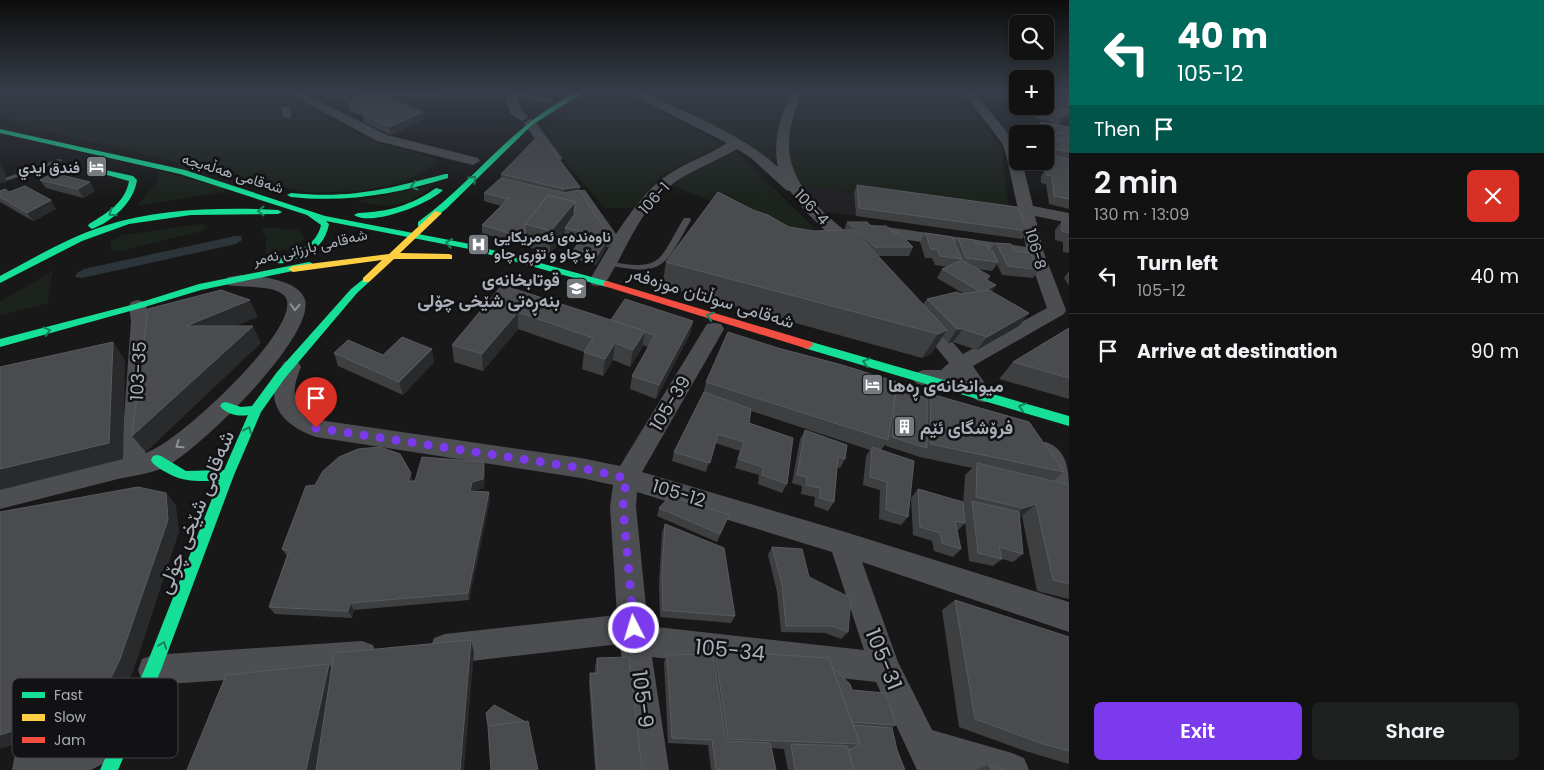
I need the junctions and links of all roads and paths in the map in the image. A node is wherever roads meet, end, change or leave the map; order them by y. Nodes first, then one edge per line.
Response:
1 (363, 128) edge
2 (516, 128) edge
3 (518, 128) edge
4 (532, 128) edge
5 (707, 128) edge
6 (784, 128) edge
7 (995, 128) edge
8 (0, 131) edge
9 (737, 143) junction
10 (43, 156) dead end
11 (65, 161) joint
12 (473, 161) junction
13 (561, 166) edge
14 (89, 167) dead end
15 (182, 172) junction
16 (457, 173) junction
17 (5, 179) dead end
18 (572, 182) edge
19 (795, 190) junction
20 (1026, 209) junction
21 (438, 213) joint
22 (310, 214) junction
23 (323, 218) junction
24 (1069, 218) edge
25 (687, 220) dead end
26 (828, 224) junction
27 (355, 236) dead end
28 (408, 236) junction
29 (617, 246) junction
30 (51, 252) junction
31 (364, 252) junction
32 (1036, 253) junction
33 (392, 256) junction
34 (444, 256) junction
35 (866, 260) edge
36 (608, 264) junction
37 (417, 267) dead end
38 (2, 280) edge
39 (226, 281) junction
40 (598, 281) junction
41 (199, 287) junction
42 (354, 291) junction
43 (369, 294) dead end
44 (115, 300) dead end
45 (909, 305) edge
46 (138, 306) junction
47 (330, 317) junction
48 (718, 330) joint
49 (0, 343) edge
50 (303, 349) junction
51 (961, 364) junction
52 (923, 378) junction
53 (982, 395) junction
54 (226, 406) junction
55 (256, 410) junction
56 (1069, 420) edge
57 (1027, 424) edge
58 (157, 460) junction
59 (132, 465) junction
60 (228, 474) junction
61 (626, 478) junction
62 (1069, 484) edge
63 (0, 498) edge
64 (842, 543) junction
65 (1069, 618) edge
66 (634, 634) junction
67 (422, 652) edge
68 (393, 654) edge
69 (885, 668) junction
70 (153, 670) junction
71 (150, 678) edge
72 (928, 757) edge
73 (80, 758) edge
74 (115, 758) edge
75 (64, 767) edge
76 (31, 770) edge
77 (109, 770) edge
78 (652, 770) edge
79 (1012, 770) edge

1 - 12 street
2 - 12 main road, شەقامی بارزانی نەمر
21 -> 3 main road, شەقامی بارزانی نەمر
4 - 13 street
5 - 9 street
6 - 19 street, 106-4
7 - 20 street, 106-8
8 - 15 main road, شەقامی هەڵەبجە
9 - 19 street
9 - 29 street, 106-1
10 - 11 main road
11 - 17 lane
12 - 16 main road, شەقامی بارزانی نەمر
14 -> 30 main road
16 -> 15 main road
15 - 22 main road, شەقامی هەڵەبجە
16 - 22 main road, شەقامی بارزانی نەمر
18 - 29 street
19 - 26 street, 106-4
20 - 24 street
20 - 32 street, 106-8
21 - 28 main road, شەقامی شێخی چۆلی
22 - 23 main road, شەقامی سوڵتان موزەفەر
22 -> 30 main road, شەقامی بارزانی نەمر
22 - 39 main road
23 - 27 main road
23 - 28 main road, شەقامی سوڵتان موزەفەر
25 - 36 lane
26 - 32 street
26 - 35 street, 106-4
28 - 31 main road, شەقامی بارزانی نەمر
28 - 33 main road, شەقامی شێخی چۆلی
40 -> 28 main road, شەقامی سوڵتان موزەفەر
29 - 36 street, 106-1
30 - 38 main road, شەقامی بارزانی نەمر
31 - 33 main road, شەقامی سوڵتان موزەفەر
31 - 39 main road, شەقامی بارزانی نەمر
31 - 42 main road, شەقامی شێخی چۆلی
32 - 51 street, 106-8
33 - 34 main road, شەقامی سوڵتان موزەفەر
33 - 42 main road, شەقامی شێخی چۆلی
34 - 37 main road
34 - 48 main road, شەقامی سوڵتان موزەفەر
36 - 40 street, 106-1
39 - 41 main road, شەقامی بارزانی نەمر
39 -> 54 street
52 -> 40 main road, شەقامی سوڵتان موزەفەر
41 - 44 main road
41 - 46 main road, شەقامی بارزانی نەمر
42 - 47 main road, شەقامی شێخی چۆلی
43 - 47 main road
45 - 51 street
49 -> 46 main road, شەقامی بارزانی نەمر
46 - 59 street, 103-35
47 - 50 main road, شەقامی شێخی چۆلی
48 - 61 street, 105-39
50 - 55 main road, شەقامی شێخی چۆلی
50 - 61 street, 105-12
51 - 52 street
51 - 53 street
52 - 53 main road, شەقامی سوڵتان موزەفەر
56 -> 53 main road, شەقامی سوڵتان موزەفەر
54 - 55 main road
54 -> 58 street
60 -> 55 main road, شەقامی شێخی چۆلی
57 - 62 street
58 - 59 street
58 - 60 main road
59 - 63 street
70 -> 60 main road, شەقامی شێخی چۆلی
61 - 64 street, 105-12
61 - 66 street, 105-9
64 - 65 street, 105-12
64 - 69 street, 105-31
66 - 67 street, 105-34
66 - 69 street, 105-34
66 - 78 street, 105-9
68 - 70 street
69 - 72 street, 105-31
70 - 71 main road, شەقامی شێخی چۆلی
72 - 79 street
73 - 75 street
74 - 77 main road, شەقامی شێخی چۆلی
75 - 76 street

